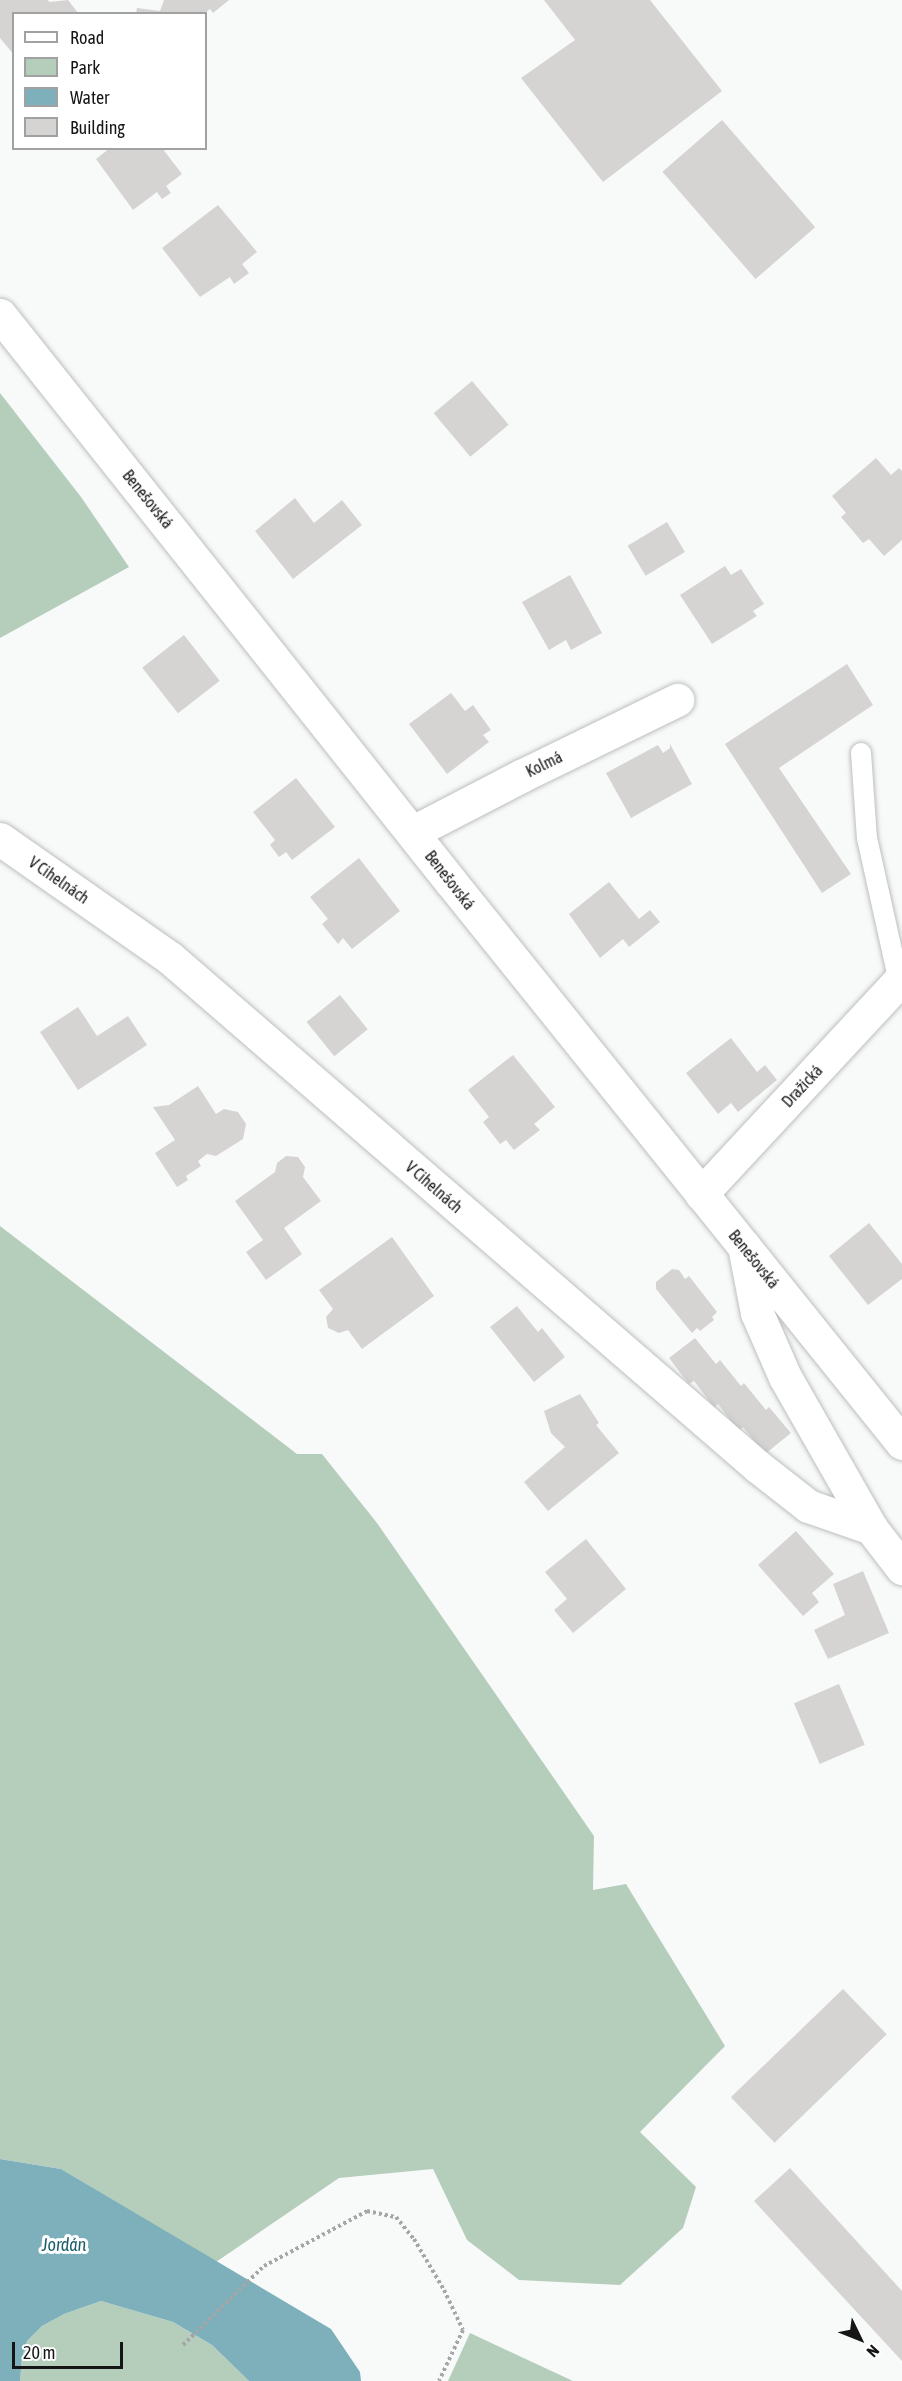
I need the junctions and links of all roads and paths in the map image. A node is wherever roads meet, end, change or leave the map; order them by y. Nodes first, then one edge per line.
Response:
1 (0, 315) edge
2 (677, 700) dead end
3 (861, 753) dead end
4 (413, 832) junction
5 (0, 839) edge
6 (900, 980) edge
7 (701, 1194) junction
8 (744, 1246) junction
9 (902, 1443) edge
10 (871, 1528) junction
11 (902, 1568) edge
12 (183, 2345) dead end
13 (439, 2381) edge

1 - 4 street, Benešovská
2 - 4 street, Kolmá
3 - 6 lane
4 - 7 street, Benešovská
5 - 10 street, V Cihelnách
6 - 7 street, Dražická
7 - 8 street, Benešovská
8 - 9 street, Benešovská
8 - 10 street
10 - 11 street
12 - 13 path

